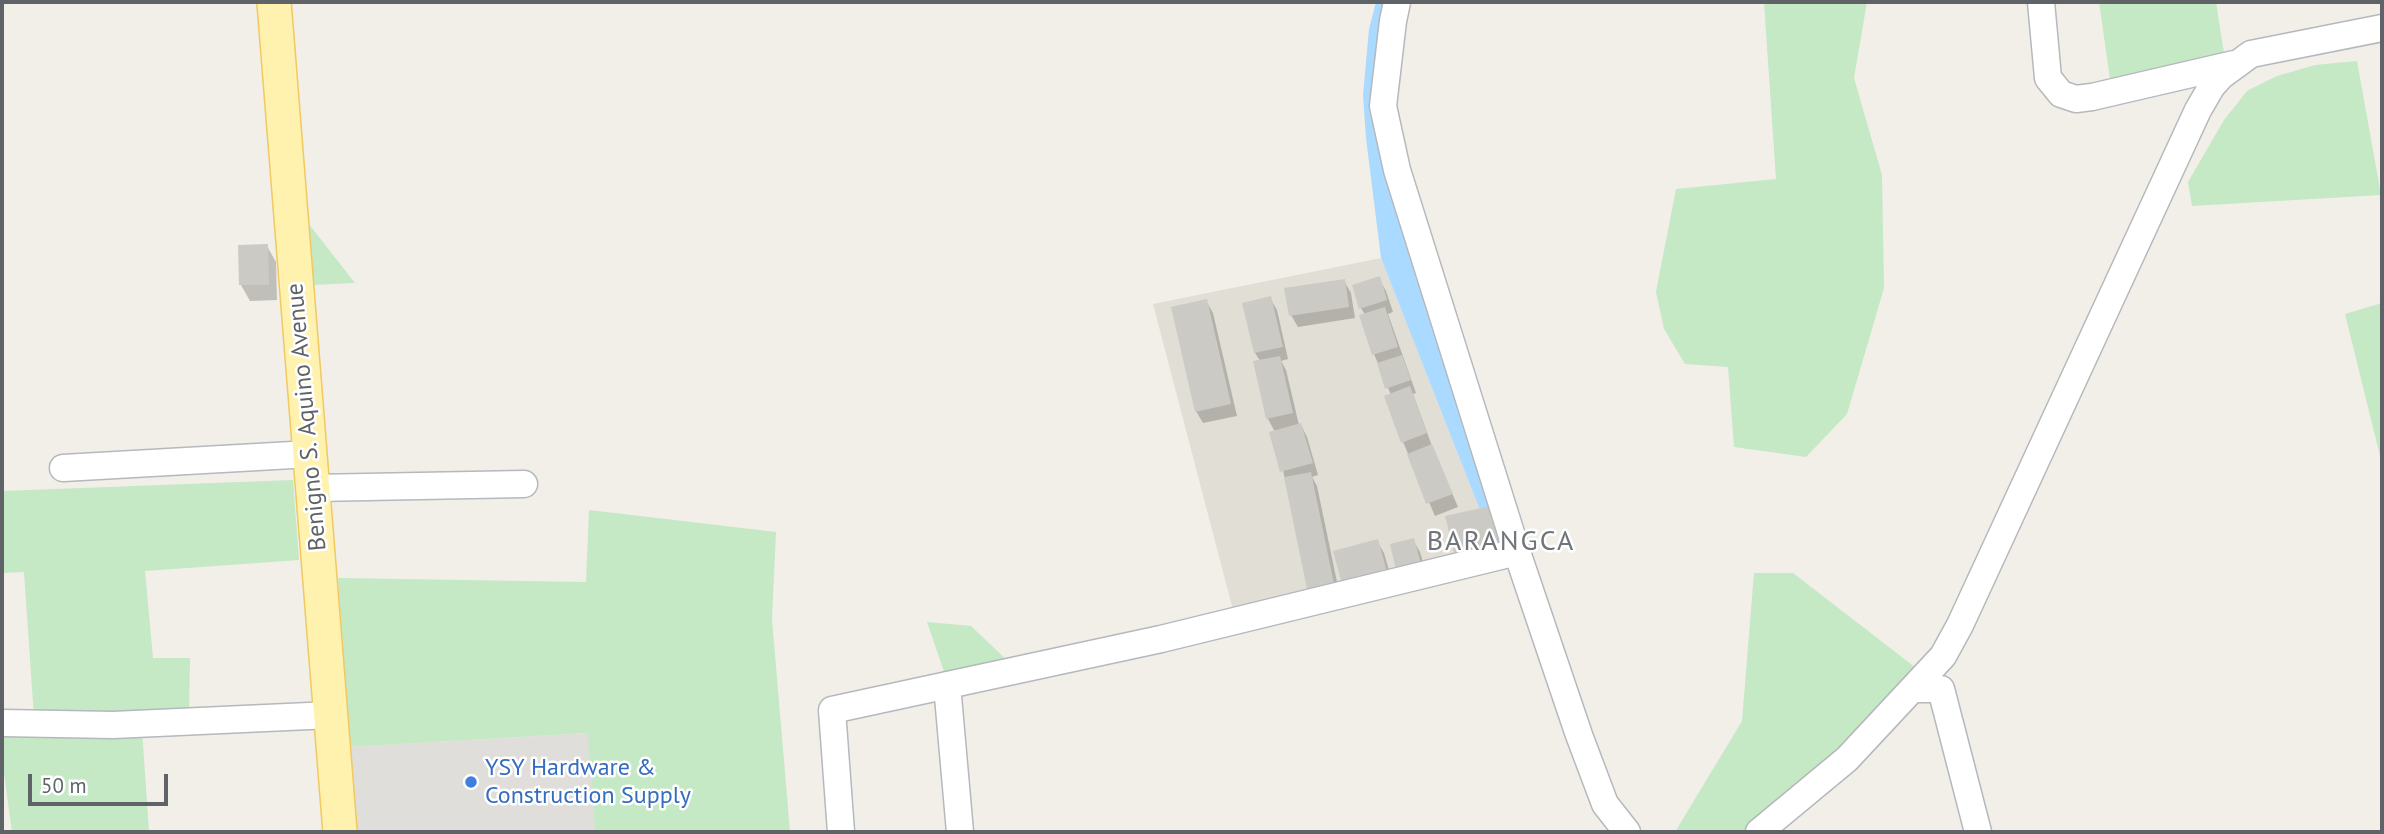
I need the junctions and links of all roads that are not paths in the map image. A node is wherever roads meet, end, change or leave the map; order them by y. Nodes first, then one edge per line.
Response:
1 (274, 2) edge
2 (1397, 2) edge
3 (2041, 2) edge
4 (2382, 28) edge
5 (2237, 64) junction
6 (310, 454) junction
7 (63, 468) dead end
8 (524, 484) dead end
9 (314, 488) junction
10 (1517, 552) junction
11 (947, 685) junction
12 (1913, 689) junction
13 (331, 715) junction
14 (2, 723) edge
15 (340, 832) edge
16 (841, 832) edge
17 (960, 832) edge
18 (1627, 832) edge
19 (1759, 832) edge
20 (1978, 832) edge

1 - 6 main road, Benigno S. Aquino Avenue
2 - 10 street
3 - 5 street
4 - 5 street
5 - 12 street
6 - 7 street
6 - 9 main road, Benigno S. Aquino Avenue
8 - 9 street
9 - 13 main road, Benigno S. Aquino Avenue
10 - 11 street
10 - 18 street
11 - 16 street
11 - 17 street
12 - 19 street
12 - 20 street
13 - 14 street
13 - 15 main road, Benigno S. Aquino Avenue

